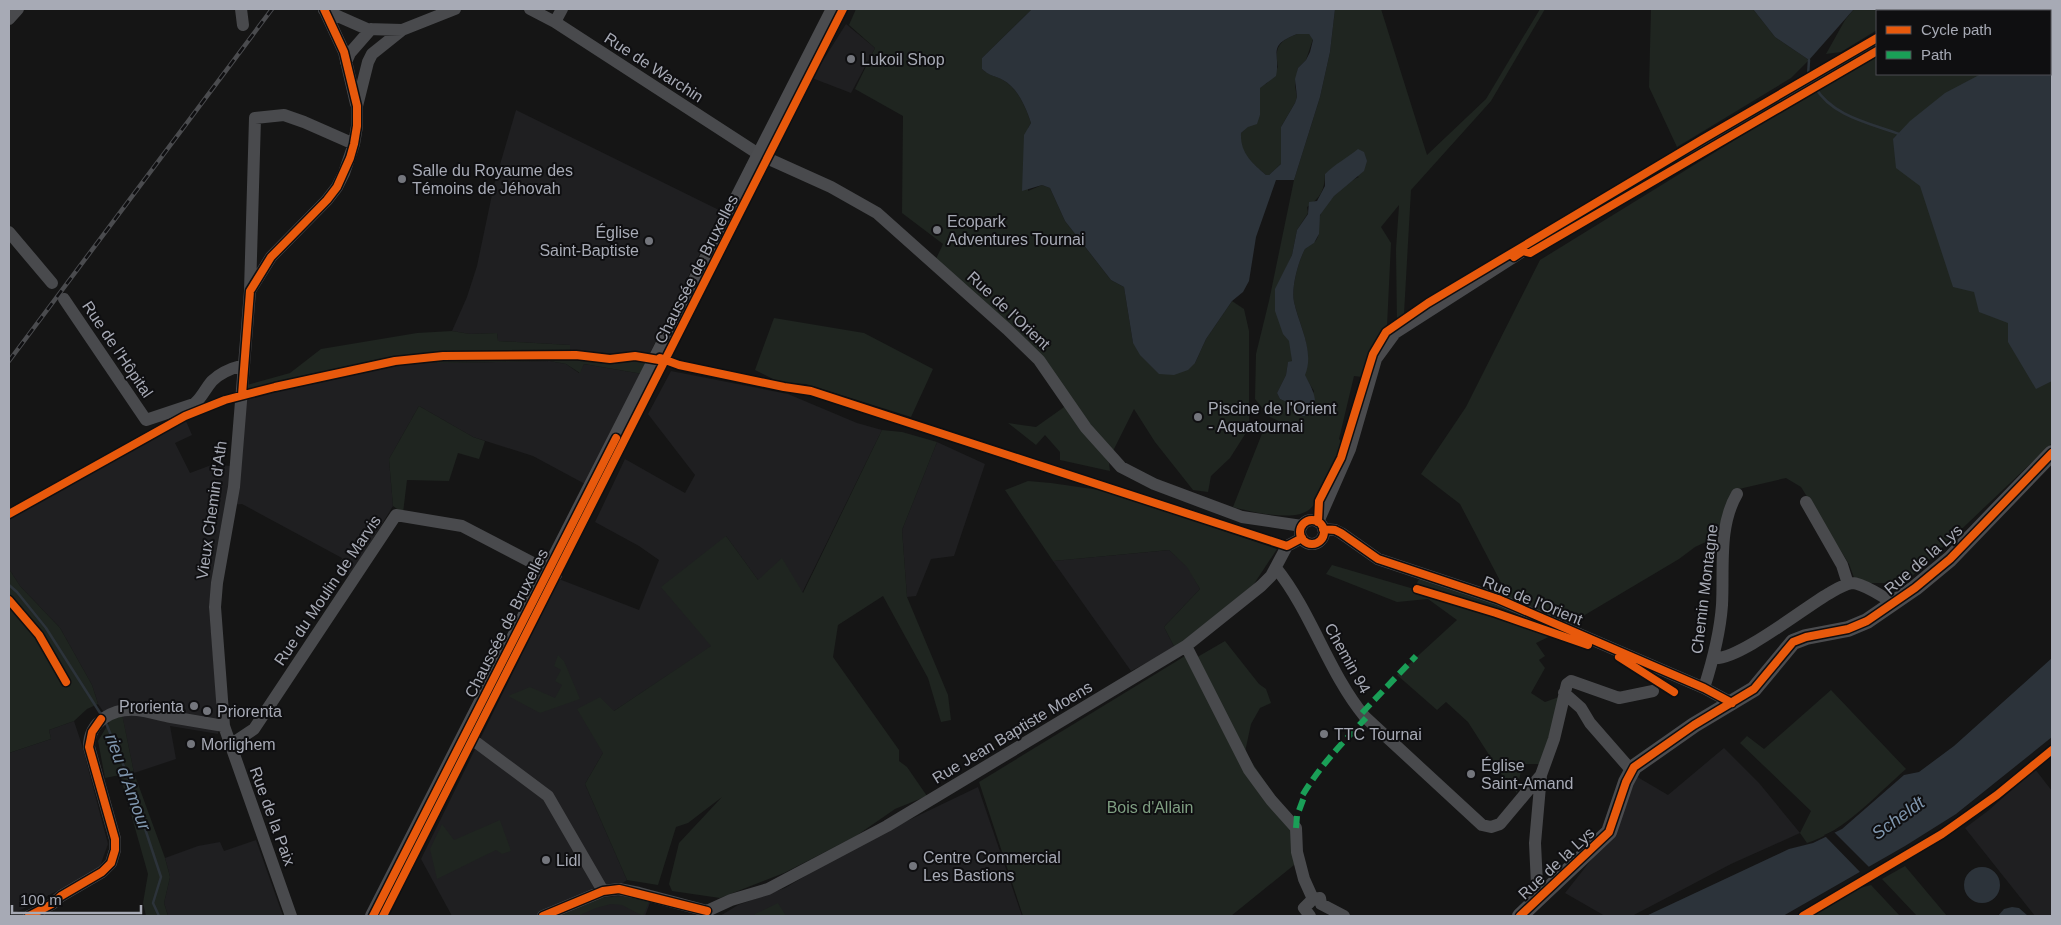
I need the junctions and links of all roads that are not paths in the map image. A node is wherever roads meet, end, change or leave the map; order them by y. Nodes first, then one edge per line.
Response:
1 (18, 9) edge
2 (241, 9) edge
3 (324, 9) edge
4 (455, 9) edge
5 (530, 9) edge
6 (562, 9) edge
7 (834, 9) edge
8 (843, 9) edge
9 (9, 19) edge
10 (555, 22) junction
11 (243, 25) dead end
12 (371, 29) junction
13 (402, 30) junction
14 (1876, 46) edge
15 (372, 54) junction
16 (347, 56) junction
17 (357, 106) junction
18 (354, 144) junction
19 (764, 156) junction
20 (9, 232) edge
21 (52, 283) dead end
22 (250, 291) junction
23 (64, 299) dead end
24 (244, 365) junction
25 (2052, 453) edge
26 (1737, 494) dead end
27 (1806, 502) dead end
28 (1321, 526) junction
29 (1302, 532) junction
30 (1276, 568) junction
31 (552, 573) junction
32 (1848, 584) junction
33 (1894, 604) junction
34 (1186, 646) junction
35 (1714, 658) junction
36 (1704, 688) junction
37 (1653, 691) dead end
38 (1564, 693) junction
39 (1732, 703) junction
40 (224, 726) junction
41 (469, 737) junction
42 (230, 744) junction
43 (1632, 771) junction
44 (1541, 775) junction
45 (603, 891) junction
46 (1543, 896) junction
47 (1313, 899) junction
48 (52, 910) edge
49 (29, 916) edge
50 (291, 916) edge
51 (373, 916) edge
52 (382, 916) edge
53 (543, 916) edge
54 (1310, 916) edge
55 (1344, 916) edge
56 (1520, 916) edge

1 - 9 street
2 - 11 street
3 - 12 street
3 - 16 street
4 - 13 street
5 - 10 street, Rue de Warchin
6 - 10 street
7 - 19 main road, Chaussée de Bruxelles
8 - 19 main road, Chaussée de Bruxelles
10 - 19 street, Rue de Warchin
12 - 13 street
12 - 16 street
13 - 15 street
14 - 28 street
15 - 16 street
15 - 17 street
16 - 17 street
17 - 18 street
18 - 22 street
18 - 22 street, Vieux Chemin d'Ath
19 - 29 street, Rue de l'Orient
19 - 31 main road, Chaussée de Bruxelles
20 - 21 street
22 - 24 street, Vieux Chemin d'Ath
23 - 24 street, Rue de l'Hôpital
24 - 40 street, Vieux Chemin d'Ath
25 - 33 main road, Rue de la Lys
26 - 35 street, Chemin Montagne
27 - 32 street
28 - 29 street
28 - 29 street
28 - 36 street, Rue de l'Orient
29 - 30 street, Rue Jean Baptiste Moens
30 - 34 street, Rue Jean Baptiste Moens
30 - 44 street, Chemin 94
31 - 41 main road, Chaussée de Bruxelles
31 - 42 street, Rue du Moulin de Marvis
32 - 33 street
32 - 35 street
33 - 39 main road, Rue de la Lys
34 - 45 street, Rue Jean Baptiste Moens
34 - 47 street
35 - 36 street, Chemin Montagne
36 - 39 street, Rue de l'Orient
37 - 38 street
38 - 43 street
38 - 44 street
39 - 43 main road, Rue de la Lys
40 - 42 street, Rue de la Paix
40 - 48 street
41 - 45 street
41 - 51 main road, Chaussée de Bruxelles
41 - 52 main road, Chaussée de Bruxelles
42 - 50 street, Rue de la Paix
43 - 46 main road, Rue de la Lys
44 - 46 street
45 - 53 street
46 - 56 main road, Rue de la Lys
47 - 54 street
47 - 55 street
48 - 49 street

